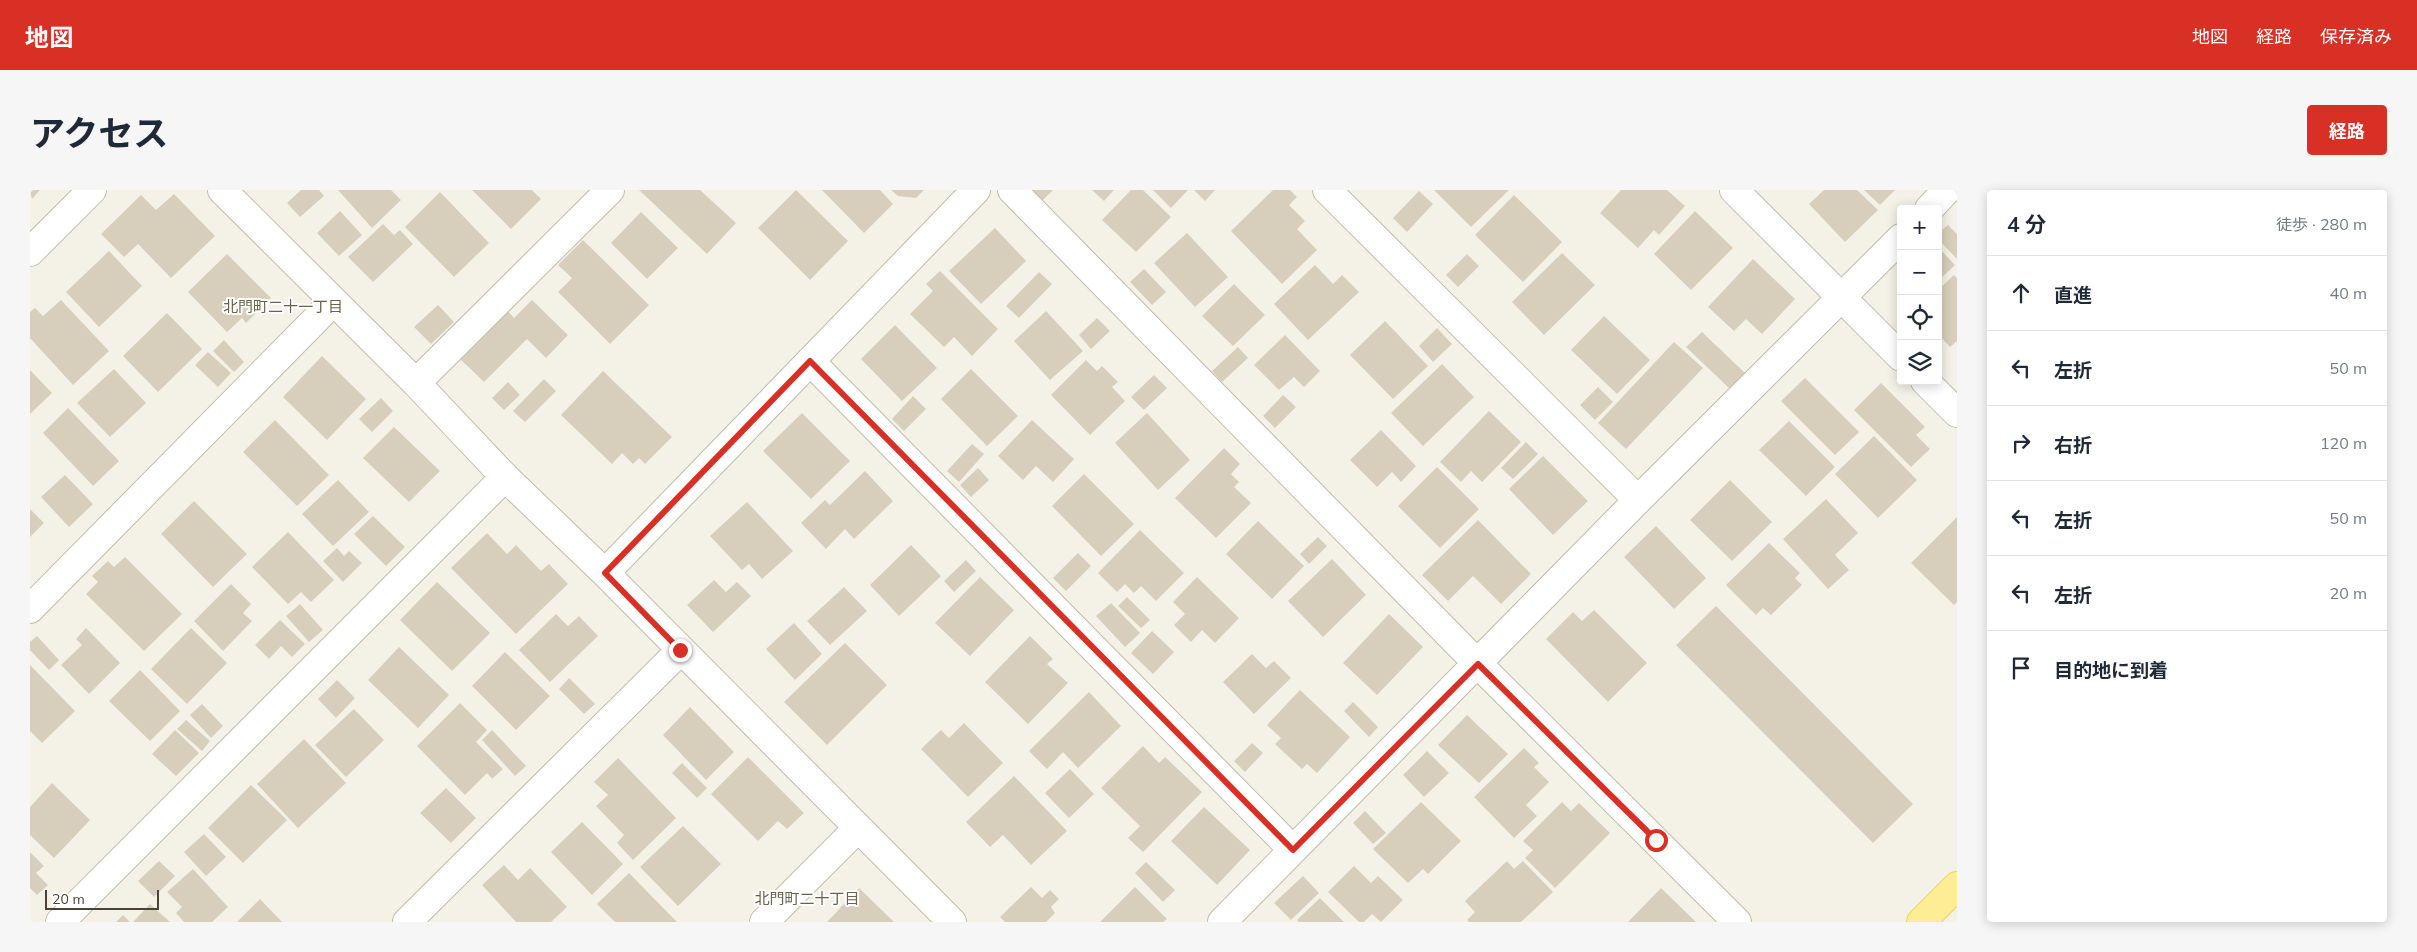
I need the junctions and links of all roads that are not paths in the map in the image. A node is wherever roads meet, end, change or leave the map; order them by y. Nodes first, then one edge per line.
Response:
1 (92, 190) edge
2 (222, 190) edge
3 (610, 190) edge
4 (976, 190) edge
5 (1012, 190) edge
6 (1328, 190) edge
7 (1734, 190) edge
8 (1947, 190) edge
9 (1933, 205) edge
10 (1897, 242) edge
11 (30, 252) edge
12 (1842, 299) junction
13 (333, 302) junction
14 (1897, 353) edge
15 (810, 361) junction
16 (416, 383) junction
17 (1929, 385) edge
18 (1957, 413) edge
19 (505, 476) junction
20 (1638, 500) junction
21 (605, 573) junction
22 (30, 609) edge
23 (680, 650) junction
24 (1478, 664) junction
25 (858, 828) junction
26 (1293, 850) junction
27 (1957, 886) edge
28 (60, 922) edge
29 (407, 922) edge
30 (764, 922) edge
31 (952, 922) edge
32 (1222, 922) edge
33 (1738, 922) edge
34 (1921, 922) edge

1 - 11 street
2 - 13 street
3 - 16 street
4 - 15 street
5 - 24 street
6 - 20 street
7 - 12 street
8 - 9 street
10 - 12 street
12 - 14 street
12 - 20 street
13 - 16 street
13 - 22 street
15 - 21 street
15 - 26 street
16 - 19 street
17 - 18 street
19 - 21 street
19 - 28 street
20 - 24 street
21 - 23 street
23 - 25 street
23 - 29 street
24 - 26 street
24 - 33 street
25 - 30 street
25 - 31 street
26 - 32 street
27 - 34 main road

